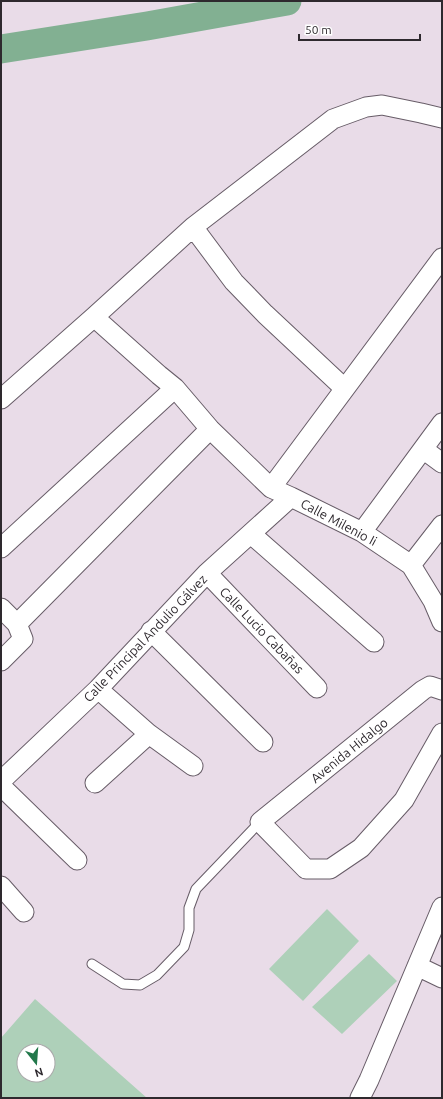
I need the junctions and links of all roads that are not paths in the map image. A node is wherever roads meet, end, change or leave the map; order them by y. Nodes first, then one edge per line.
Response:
1 (442, 118) edge
2 (193, 228) junction
3 (442, 258) edge
4 (94, 318) junction
5 (175, 388) junction
6 (344, 388) junction
7 (1, 399) edge
8 (442, 423) edge
9 (210, 429) junction
10 (422, 449) junction
11 (442, 463) edge
12 (270, 488) junction
13 (292, 497) junction
14 (442, 525) edge
15 (362, 532) junction
16 (251, 534) junction
17 (1, 548) edge
18 (411, 565) junction
19 (208, 573) junction
20 (1, 608) edge
21 (442, 622) edge
22 (17, 624) junction
23 (151, 632) junction
24 (374, 642) dead end
25 (1, 661) edge
26 (317, 688) dead end
27 (98, 689) junction
28 (442, 690) edge
29 (442, 733) edge
30 (149, 734) junction
31 (263, 742) dead end
32 (193, 766) dead end
33 (1, 781) edge
34 (95, 783) dead end
35 (1, 786) edge
36 (260, 822) junction
37 (77, 860) dead end
38 (1, 886) edge
39 (442, 906) edge
40 (24, 912) dead end
41 (92, 964) dead end
42 (417, 966) junction
43 (442, 978) edge
44 (360, 1098) edge

1 - 2 street
2 - 4 street
2 - 6 street
3 - 6 street
4 - 5 street
4 - 7 street
5 - 9 street
5 - 17 street
6 - 12 street
8 - 10 street
9 - 12 street
9 - 22 street
10 - 11 street
10 - 15 street
12 - 13 street, Calle Milenio Ii
13 - 15 street, Calle Milenio Ii
13 - 16 street, Calle Principal Andulio Gálvez
14 - 18 street
15 - 18 street, Calle Milenio Ii
16 - 19 street, Calle Principal Andulio Gálvez
16 - 24 street
18 - 21 street, Calle Milenio Ii
19 - 23 street, Calle Principal Andulio Gálvez
19 - 26 street, Calle Lucio Cabañas
20 - 22 street
22 - 25 street
23 - 27 street, Calle Principal Andulio Gálvez
23 - 31 street
27 - 30 street
27 - 33 street, Calle Principal Andulio Gálvez
28 - 36 street, Avenida Hidalgo
29 - 36 street
30 - 32 street
30 - 34 street
35 - 37 street
36 - 41 lane
38 - 40 street
39 - 42 street
42 - 43 street
42 - 44 street

